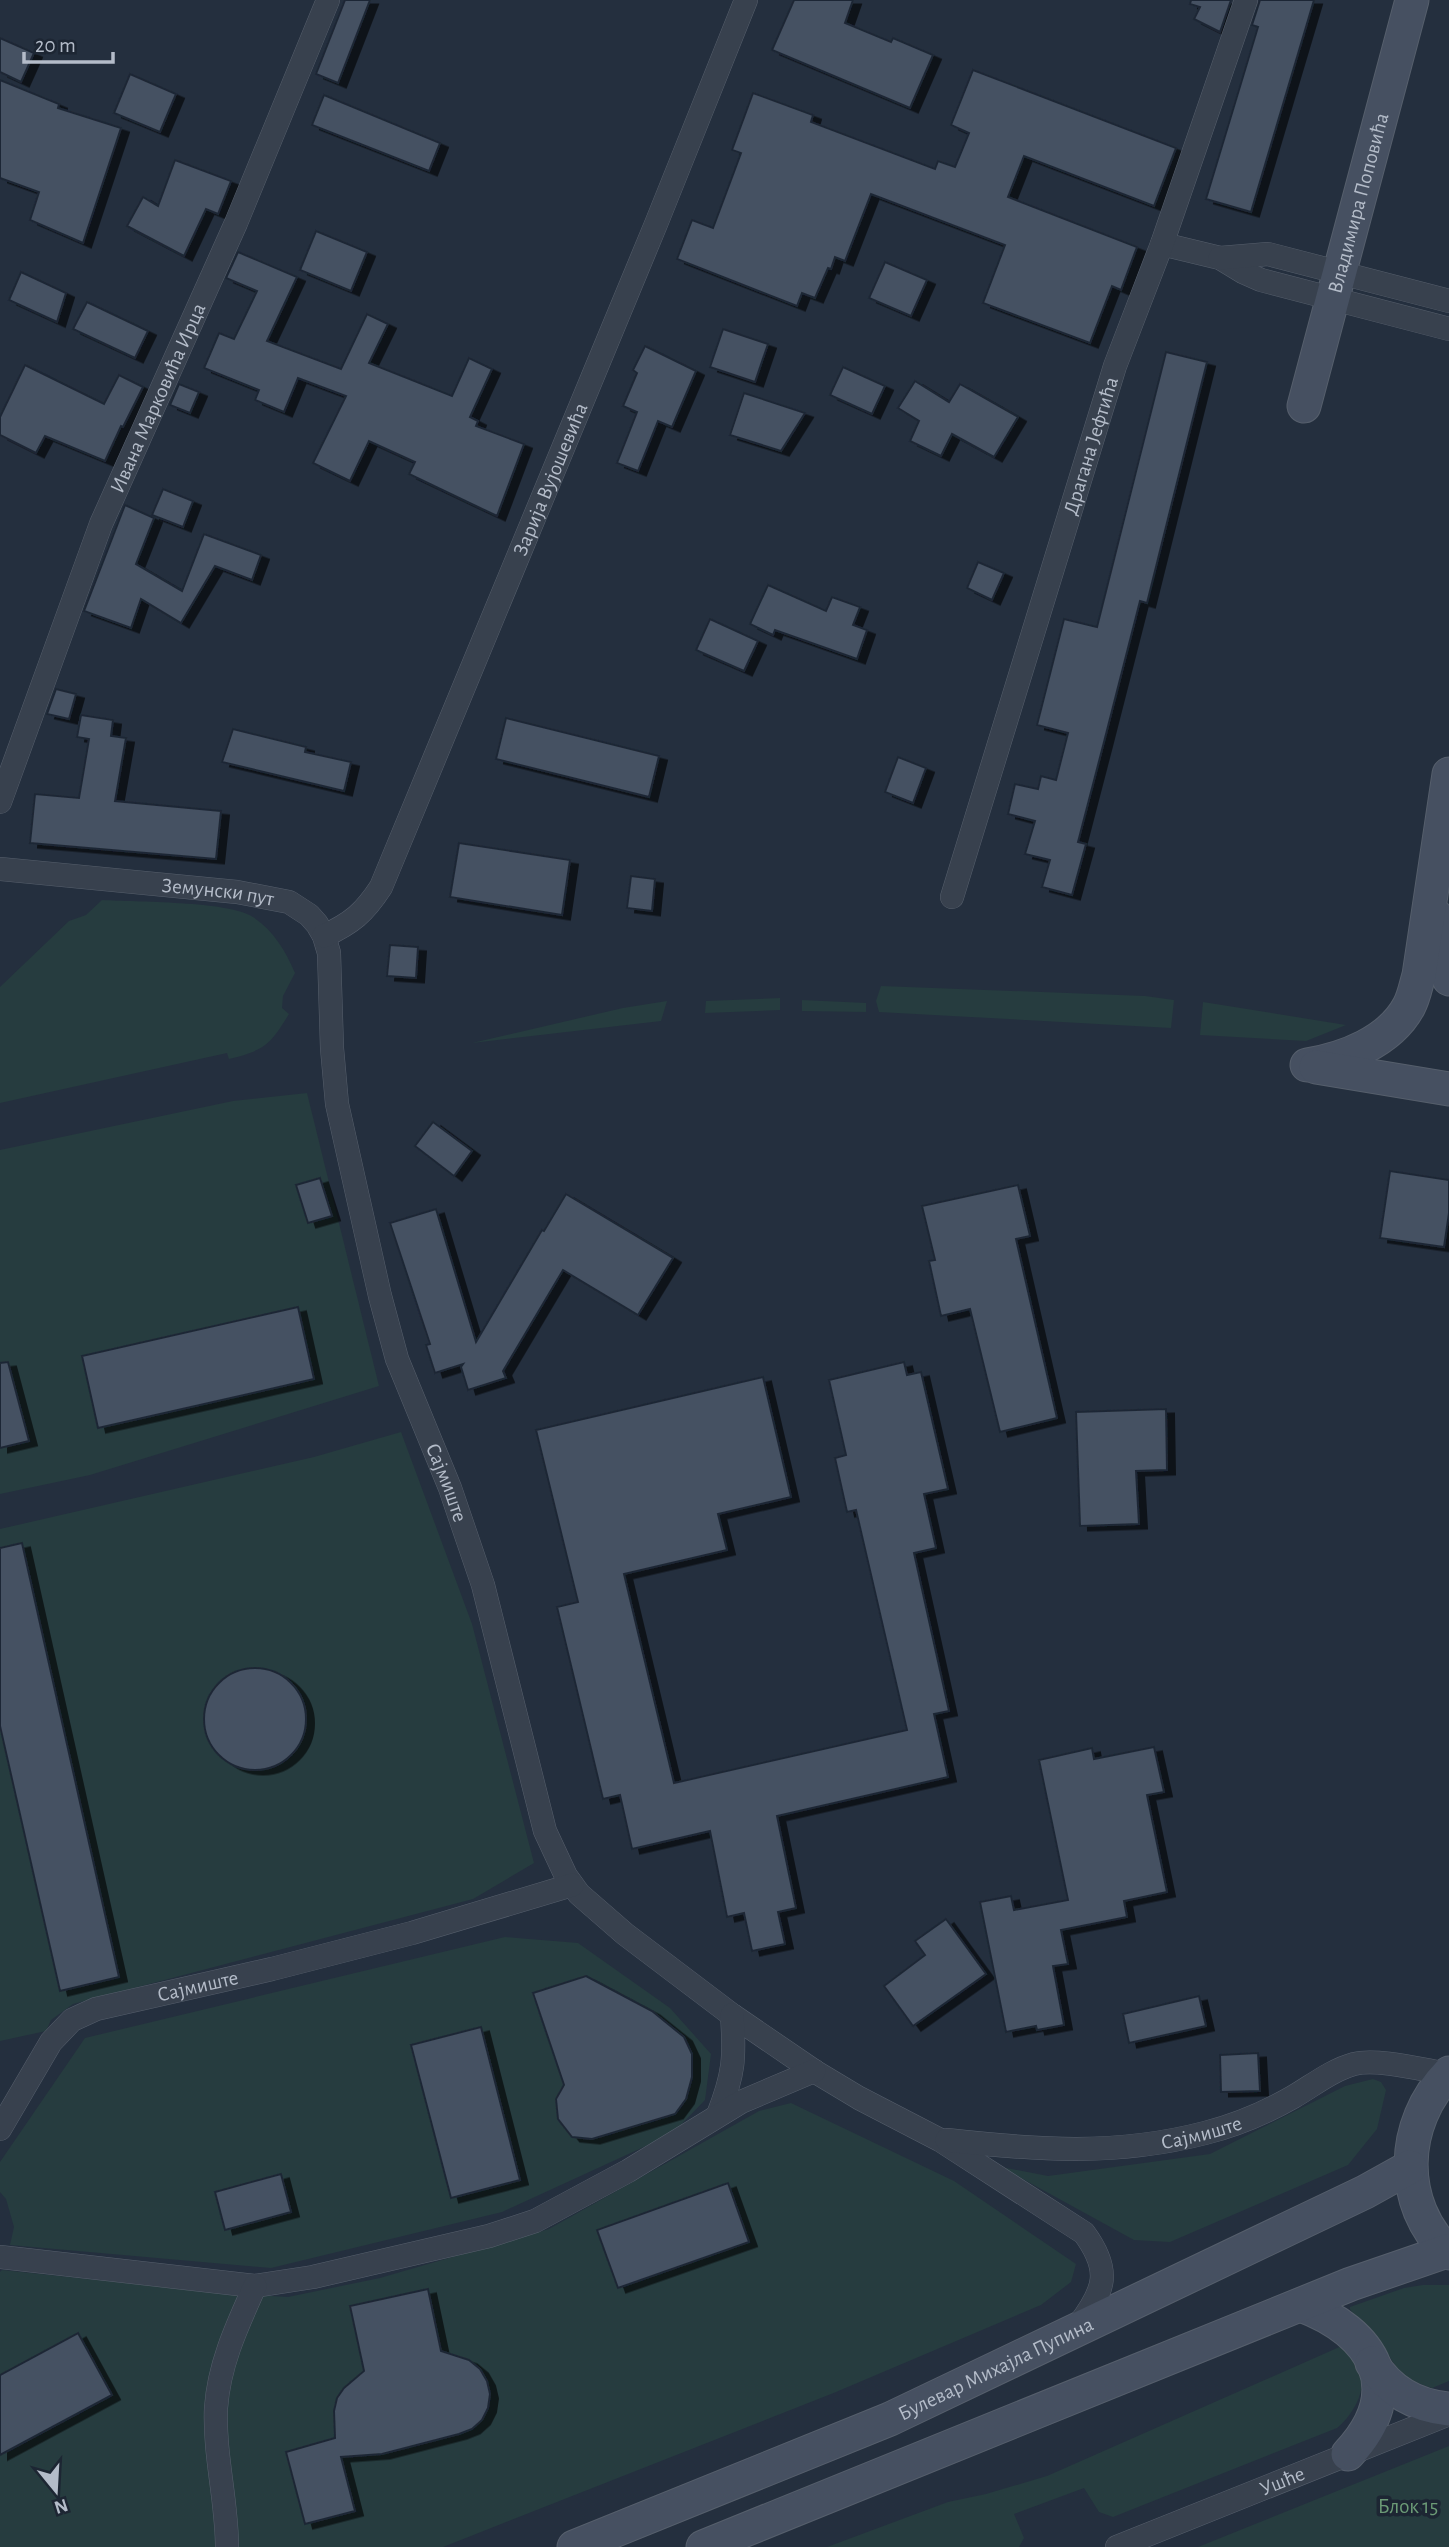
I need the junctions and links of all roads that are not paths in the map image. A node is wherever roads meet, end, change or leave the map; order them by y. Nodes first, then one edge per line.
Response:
1 (328, 0) edge
2 (746, 0) edge
3 (1246, 0) edge
4 (1412, 0) edge
5 (1162, 244) junction
6 (1336, 286) junction
7 (1449, 301) edge
8 (1449, 329) edge
9 (1304, 406) dead end
10 (1449, 774) edge
11 (0, 802) edge
12 (0, 869) edge
13 (952, 897) dead end
14 (1432, 900) junction
15 (324, 936) junction
16 (1449, 979) edge
17 (1449, 1089) edge
18 (572, 1885) junction
19 (732, 2015) junction
20 (814, 2071) junction
21 (1449, 2074) edge
22 (719, 2115) junction
23 (0, 2129) edge
24 (940, 2140) junction
25 (1410, 2167) junction
26 (1448, 2252) edge
27 (0, 2257) edge
28 (255, 2286) junction
29 (1301, 2305) junction
30 (1076, 2329) junction
31 (1372, 2363) junction
32 (1449, 2412) edge
33 (1348, 2454) junction
34 (227, 2521) junction
35 (227, 2547) edge
36 (238, 2547) edge
37 (573, 2547) edge
38 (703, 2547) edge
39 (1117, 2547) edge

1 - 11 street, Ивана Марковића Ирца
2 - 15 street, Зарија Вујошевића
3 - 5 street, Драгана Јефтића
4 - 6 main road, Владимира Поповића
5 - 6 street
5 - 13 street, Драгана Јефтића
6 - 7 street
6 - 8 street
6 - 9 main road, Владимира Поповића
10 - 14 main road
12 - 15 street, Земунски пут
14 - 16 main road
14 - 17 main road
15 - 18 street, Сајмиште
18 - 19 street, Сајмиште
18 - 23 street, Сајмиште
19 - 20 street, Сајмиште
19 - 22 street
20 - 22 street
20 - 24 street, Сајмиште
21 - 24 street, Сајмиште
21 - 25 main road
22 - 28 street
24 - 30 street, Сајмиште
25 - 26 main road
25 - 30 main road, Булевар Михајла Пупина
26 - 29 main road
27 - 28 street
28 - 34 street
29 - 31 main road
29 - 38 main road
30 - 37 main road, Булевар Михајла Пупина
31 - 32 main road
31 - 33 main road
32 - 33 street, Ушће
33 - 39 street, Ушће
34 - 35 street
34 - 36 street

